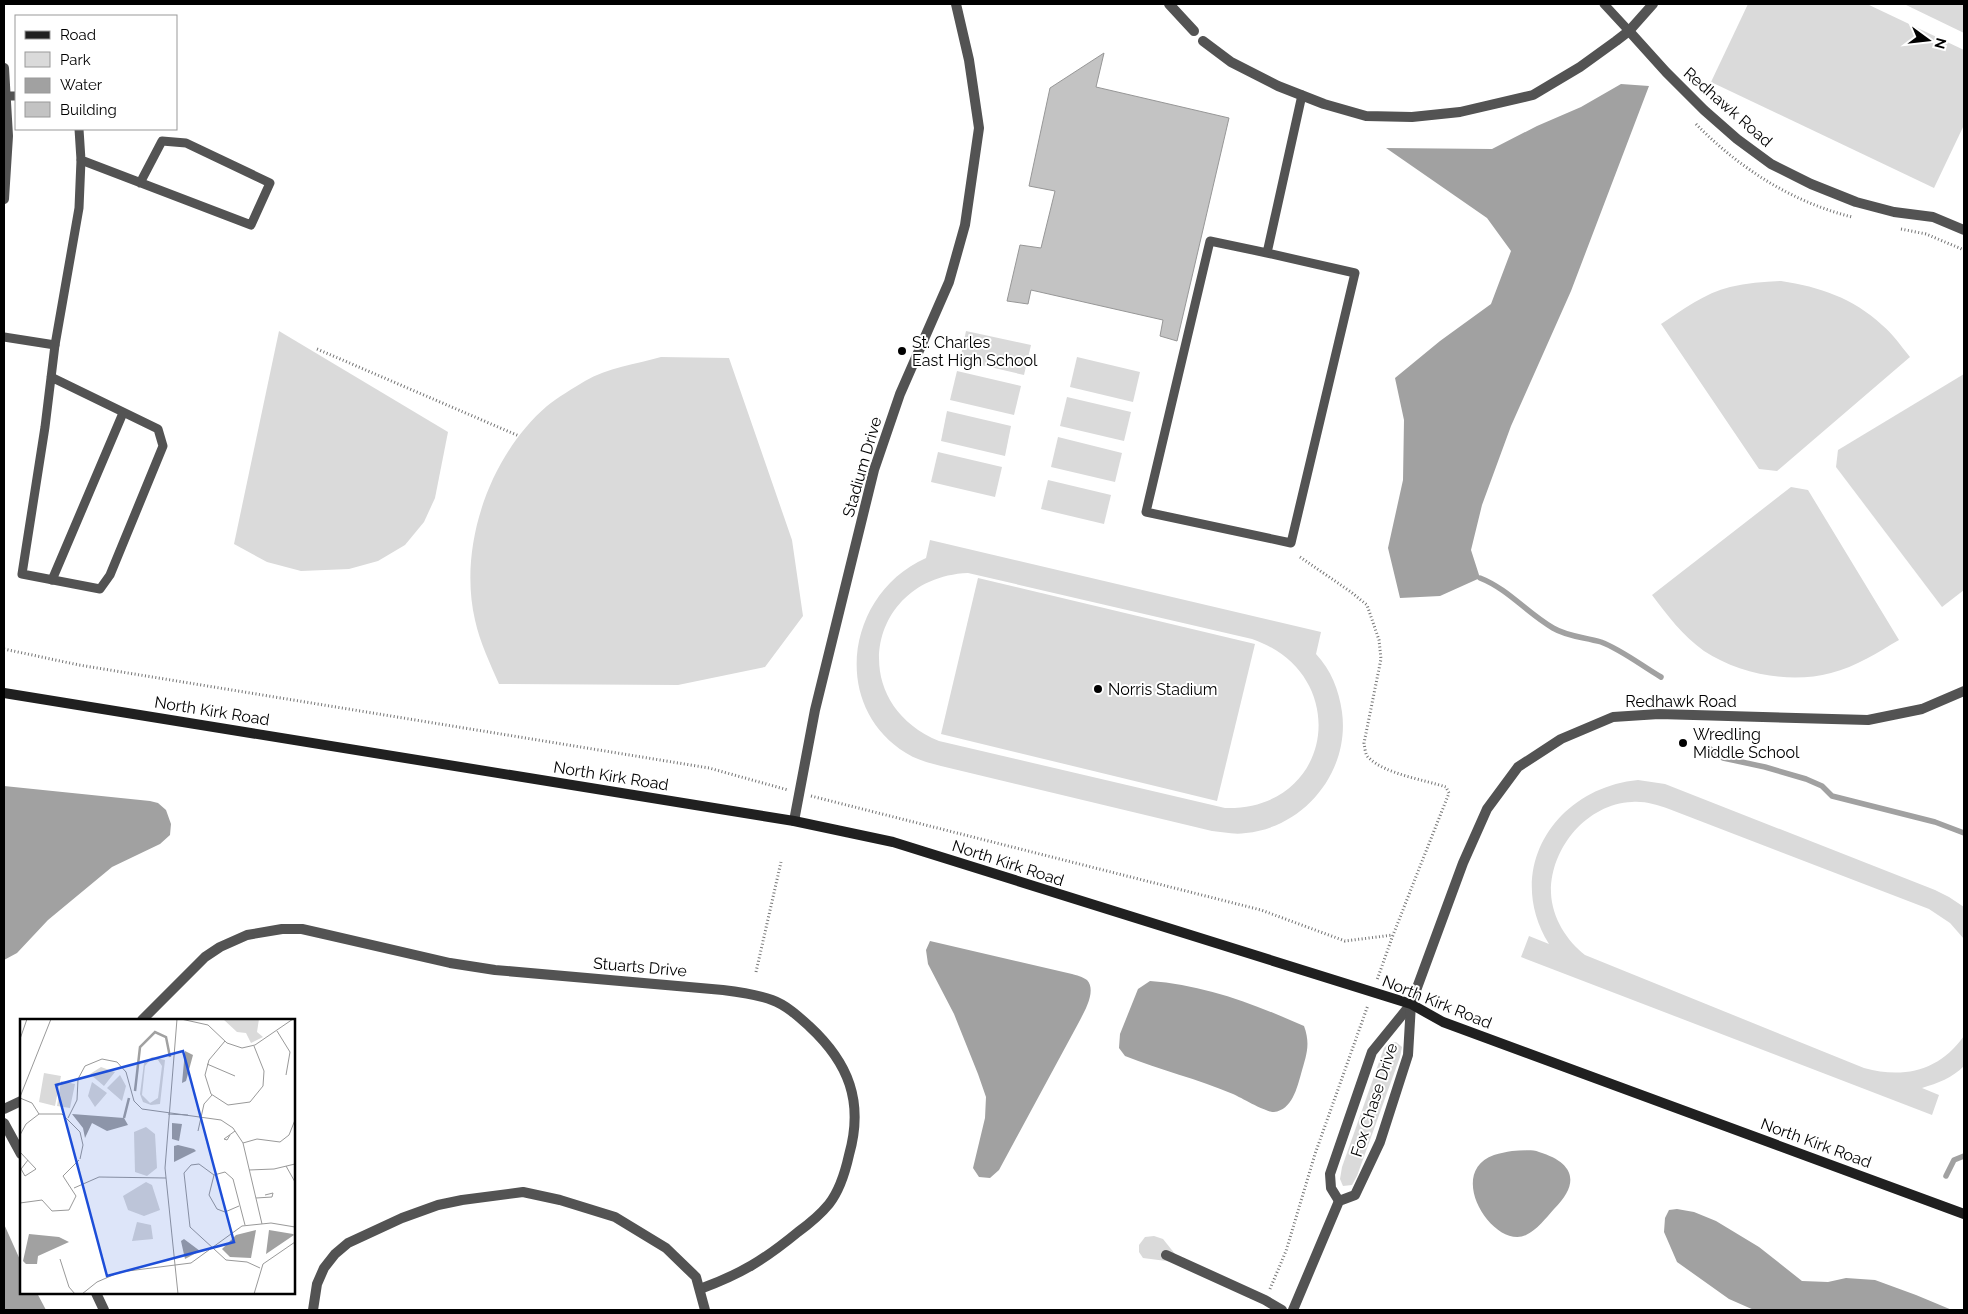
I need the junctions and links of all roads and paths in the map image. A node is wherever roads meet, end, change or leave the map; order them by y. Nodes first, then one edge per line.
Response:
1 (956, 4) edge
2 (1169, 4) edge
3 (1604, 4) edge
4 (1653, 4) edge
5 (1194, 31) dead end
6 (1629, 31) junction
7 (1203, 41) dead end
8 (4, 68) edge
9 (1302, 95) junction
10 (5, 96) junction
11 (15, 96) edge
12 (79, 130) edge
13 (81, 160) junction
14 (140, 183) junction
15 (4, 199) edge
16 (1964, 230) edge
17 (1267, 253) junction
18 (4, 337) edge
19 (55, 345) junction
20 (318, 349) dead end
21 (51, 377) junction
22 (124, 412) junction
23 (519, 436) dead end
24 (1300, 557) dead end
25 (52, 580) junction
26 (4, 649) edge
27 (1964, 690) edge
28 (4, 693) edge
29 (799, 793) junction
30 (794, 821) junction
31 (781, 862) dead end
32 (1392, 935) junction
33 (756, 972) dead end
34 (1372, 992) junction
35 (1411, 1004) junction
36 (143, 1019) edge
37 (20, 1101) edge
38 (4, 1109) edge
39 (4, 1123) edge
40 (20, 1152) edge
41 (1339, 1201) junction
42 (1964, 1214) edge
43 (1166, 1255) dead end
44 (700, 1288) junction
45 (96, 1294) edge
46 (1265, 1300) junction
47 (104, 1310) edge
48 (313, 1310) edge
49 (705, 1310) edge
50 (1282, 1310) edge
51 (1293, 1310) edge

1 - 29 street, Stadium Drive
2 - 5 street
3 - 6 lane
4 - 6 street
6 - 9 street
6 - 16 street, Redhawk Road
7 - 9 street
8 - 10 street
9 - 17 lane
10 - 11 lane
10 - 15 street
12 - 13 lane
13 - 14 lane
13 - 19 lane
14 - 14 lane
17 - 17 lane
18 - 19 lane
19 - 21 lane
20 - 23 path
21 - 22 lane
21 - 25 lane
22 - 25 lane
22 - 25 lane
24 - 32 path
26 - 29 path
27 - 35 street, Redhawk Road
28 - 30 main road, North Kirk Road
29 - 30 street, Stadium Drive
29 - 32 path
30 - 34 main road, North Kirk Road
31 - 33 path
32 - 34 path
34 - 35 main road, North Kirk Road
34 - 46 path
35 - 41 street, Fox Chase Drive
35 - 41 street, Fox Chase Drive
35 - 42 main road, North Kirk Road
36 - 44 street, Stuarts Drive
37 - 38 street
39 - 40 street
41 - 51 street
43 - 46 street
44 - 48 street
44 - 49 street
45 - 47 street
46 - 50 street

